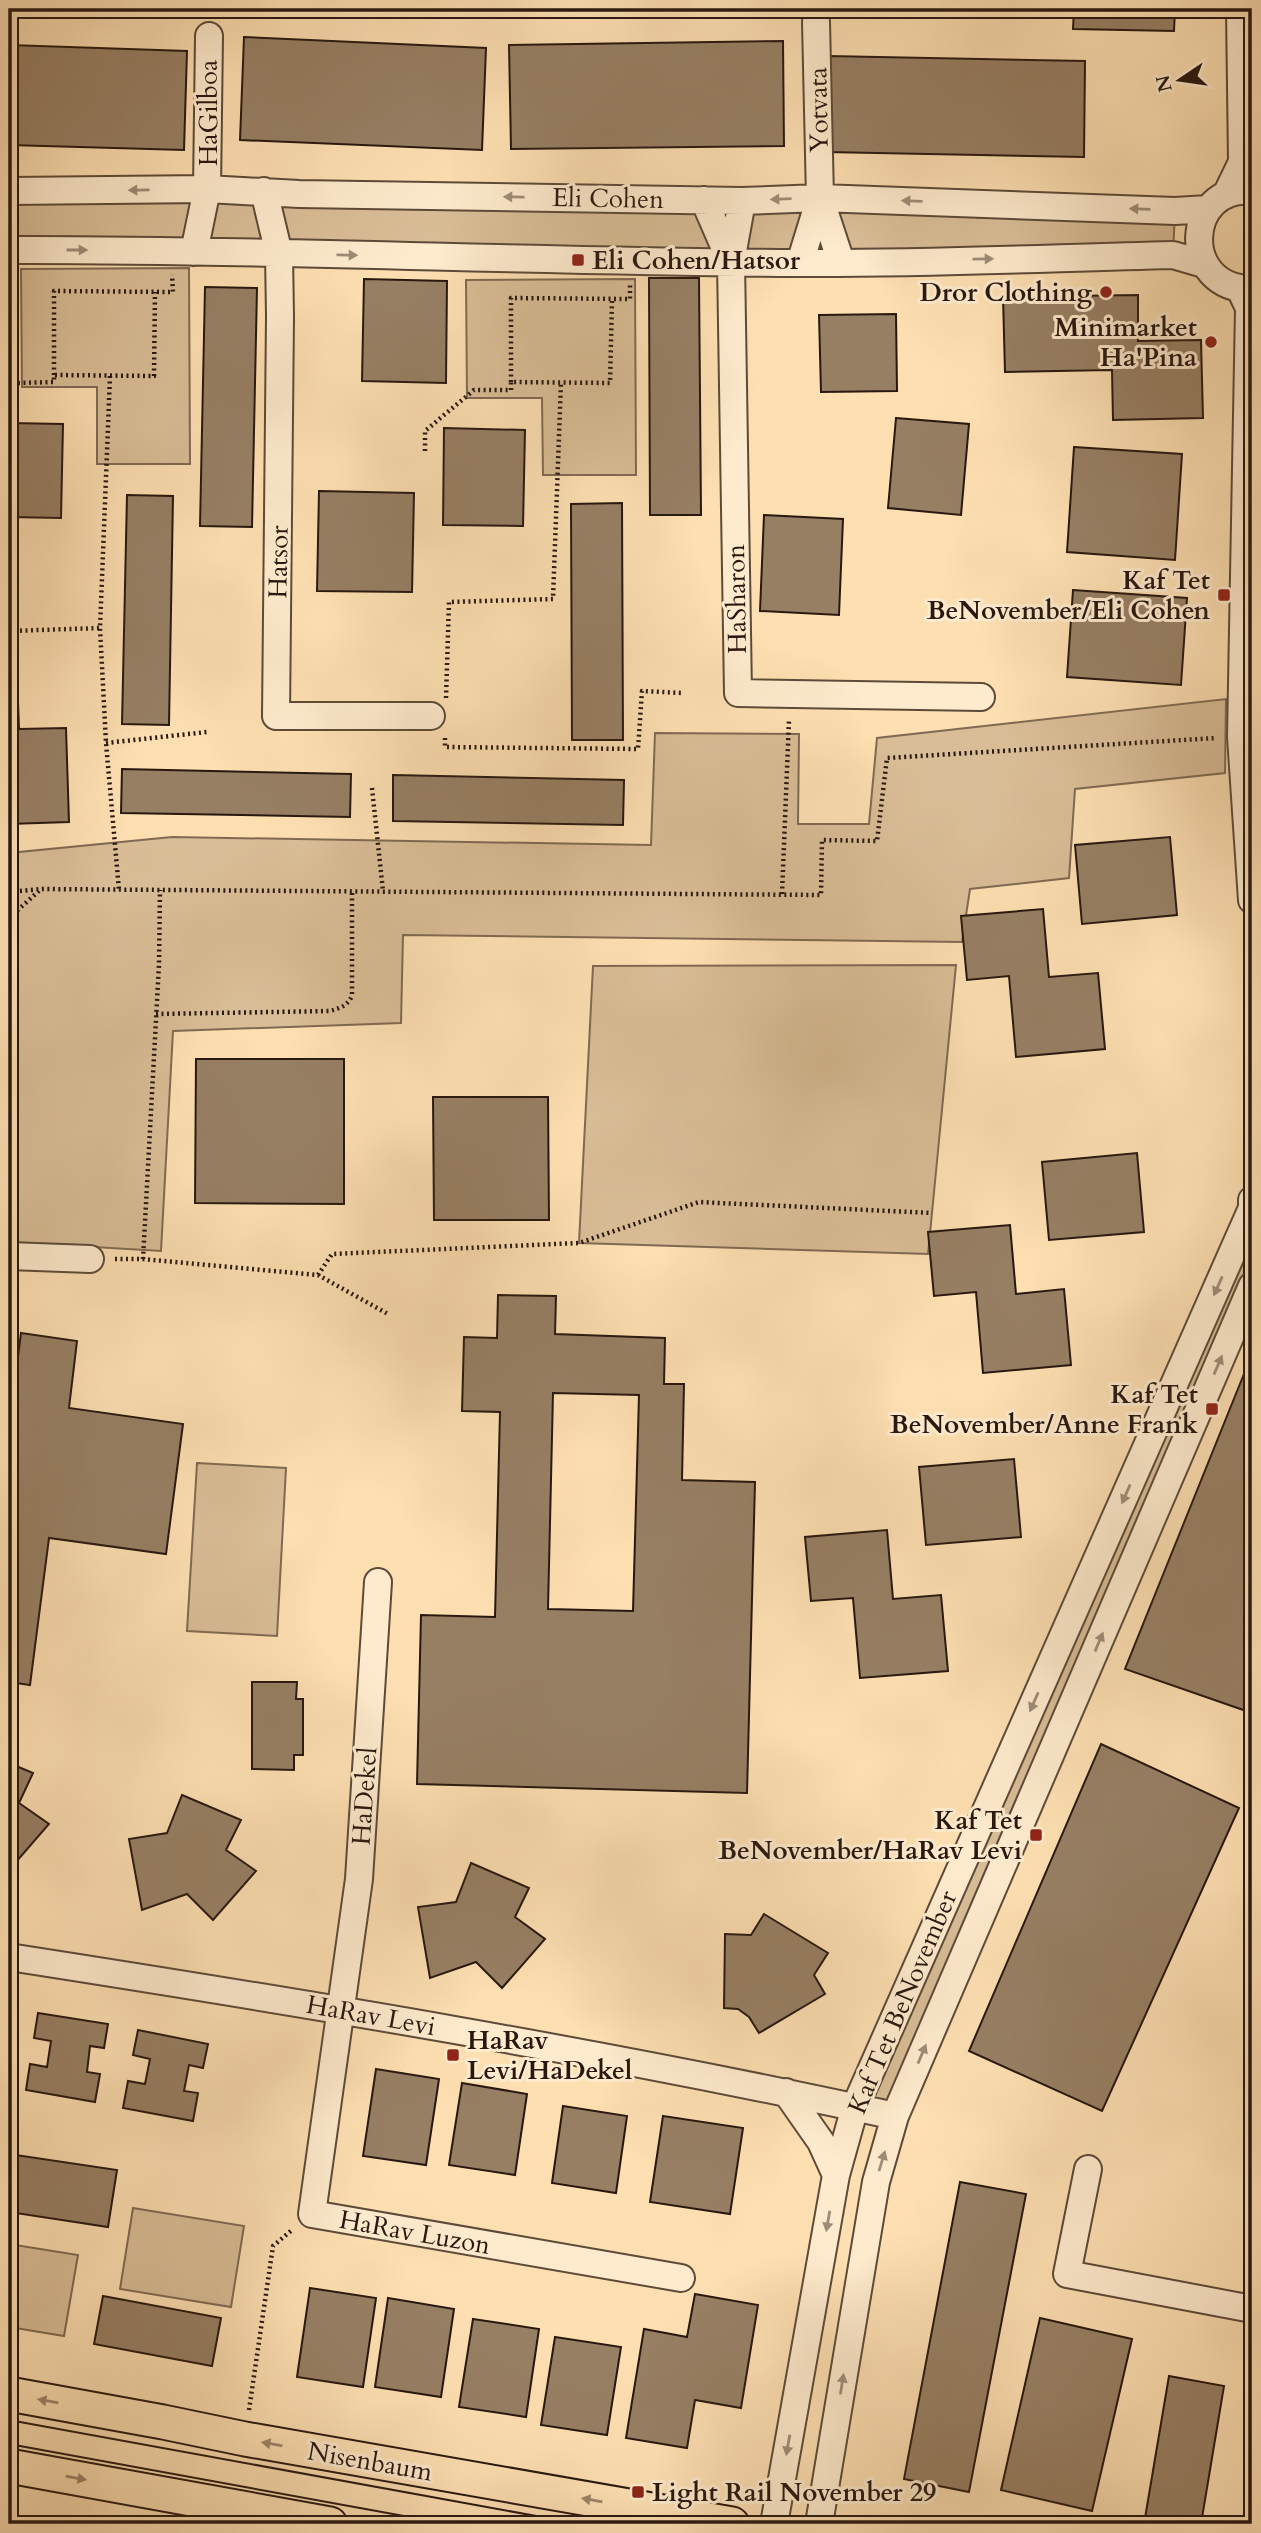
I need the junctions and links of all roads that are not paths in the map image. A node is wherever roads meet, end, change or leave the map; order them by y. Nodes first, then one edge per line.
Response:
1 (1240, 9) edge
2 (816, 22) dead end
3 (209, 36) dead end
4 (207, 190) junction
5 (9, 191) edge
6 (264, 191) junction
7 (1252, 191) edge
8 (299, 194) junction
9 (820, 198) junction
10 (704, 200) junction
11 (742, 201) junction
12 (1217, 202) junction
13 (9, 250) edge
14 (227, 251) junction
15 (194, 252) junction
16 (279, 254) junction
17 (731, 262) junction
18 (841, 262) junction
19 (800, 263) junction
20 (1204, 264) junction
21 (1246, 289) edge
22 (981, 697) dead end
23 (441, 716) road end
24 (1252, 900) edge
25 (1252, 1200) edge
26 (9, 1256) edge
27 (90, 1259) road end
28 (1252, 1286) edge
29 (378, 1582) dead end
30 (9, 1957) edge
31 (342, 2009) junction
32 (786, 2092) junction
33 (855, 2107) junction
34 (895, 2116) junction
35 (1088, 2169) dead end
36 (836, 2175) junction
37 (681, 2278) dead end
38 (1252, 2309) edge
39 (9, 2394) edge
40 (9, 2466) edge
41 (330, 2524) edge
42 (732, 2524) edge
43 (774, 2524) edge
44 (819, 2524) edge

1 - 12 street
2 - 9 street, Yotvata
3 - 4 street, HaGilboa
4 -> 5 street, Eli Cohen
4 - 6 street, Eli Cohen
4 - 14 street, HaGilboa
4 - 15 street, HaGilboa
6 - 8 street, Eli Cohen
6 - 16 street, Hatsor
7 - 12 street, Eli Cohen
10 -> 8 street, Eli Cohen
8 - 16 street, Hatsor
9 -> 11 street, Eli Cohen
12 -> 9 street, Eli Cohen
9 - 18 street, Yotvata
9 - 19 street, Yotvata
10 - 11 street, Eli Cohen
10 - 17 street, HaSharon
11 - 17 street, HaSharon
12 - 20 street
13 -> 15 street
14 - 15 street
14 - 16 street
16 -> 17 street
16 - 23 street, Hatsor
17 - 19 street
17 - 22 street, HaSharon
18 - 19 street
18 -> 20 street
20 - 21 street
21 - 24 street
25 -> 33 street, Kaf Tet BeNovember
26 - 27 street
34 -> 28 street, Kaf Tet BeNovember
29 - 31 street, HaDekel
30 - 31 street, HaRav Levi
31 - 32 street, HaRav Levi
31 - 37 street, HaRav Luzon
32 - 33 street, HaRav Levi
32 - 36 street
33 - 34 street, HaRav Levi
33 - 36 street, Kaf Tet BeNovember
44 -> 34 street, Kaf Tet BeNovember
35 - 38 street
36 -> 43 street, Kaf Tet BeNovember
42 -> 39 main road, Nisenbaum
40 -> 41 main road

